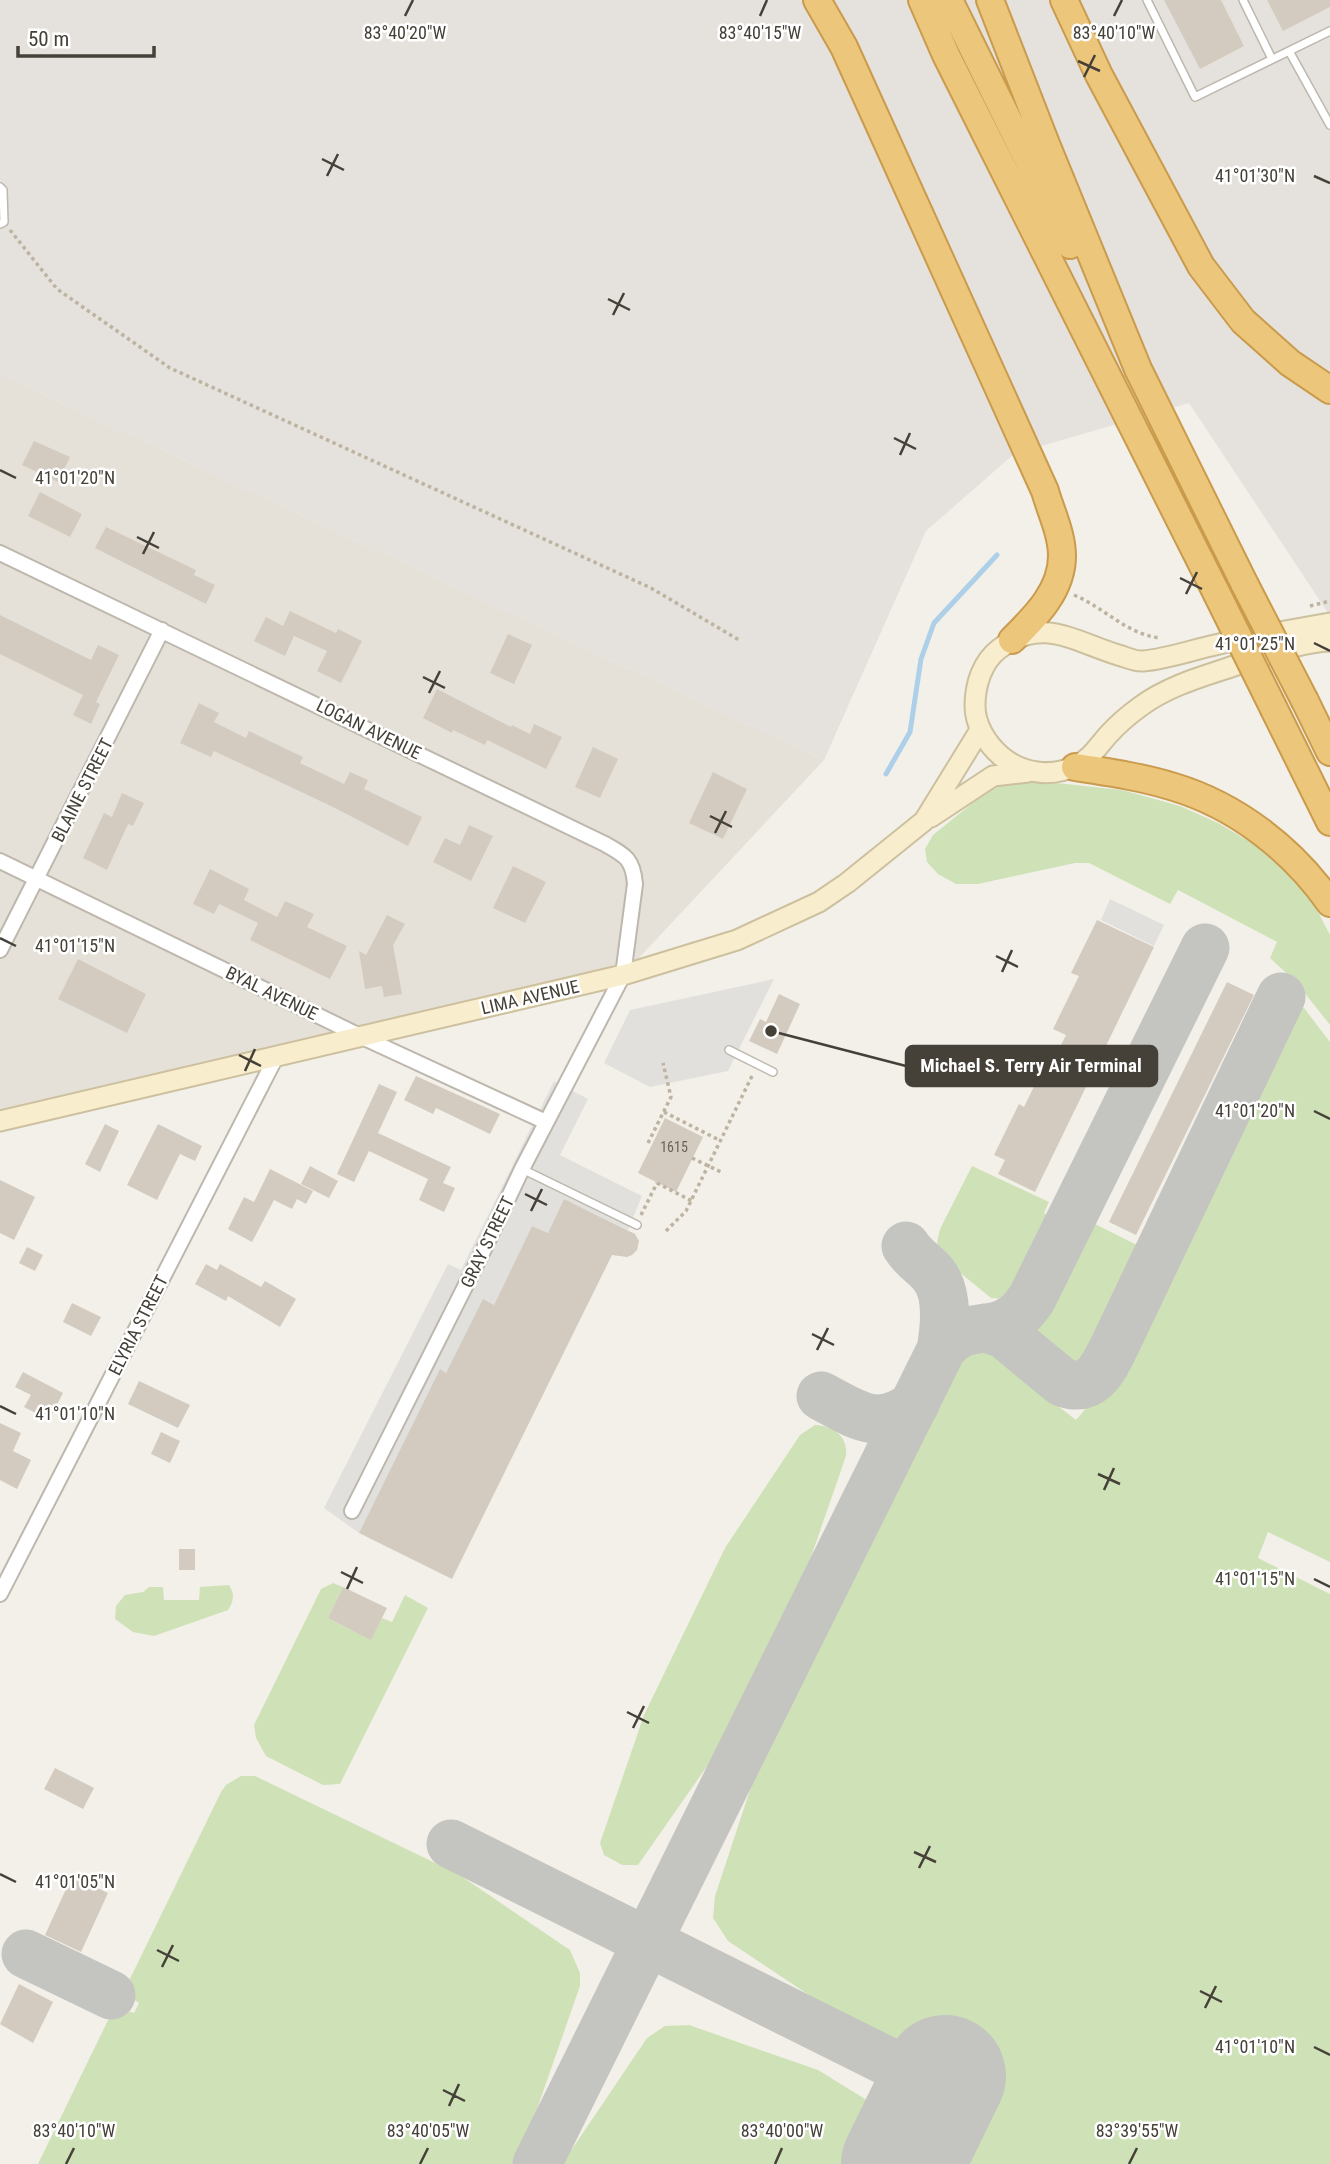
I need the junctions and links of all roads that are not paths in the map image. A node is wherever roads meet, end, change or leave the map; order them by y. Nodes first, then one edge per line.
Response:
1 (798, 0) edge
2 (817, 0) edge
3 (913, 0) edge
4 (922, 0) edge
5 (949, 0) edge
6 (990, 0) edge
7 (1065, 0) edge
8 (1083, 0) edge
9 (1147, 0) edge
10 (1243, 0) edge
11 (1330, 31) edge
12 (1289, 51) junction
13 (946, 55) junction
14 (1272, 59) junction
15 (1099, 75) junction
16 (1330, 125) edge
17 (880, 130) junction
18 (0, 187) edge
19 (2, 223) edge
20 (1138, 369) junction
21 (1330, 390) edge
22 (0, 553) edge
23 (1330, 623) edge
24 (162, 630) junction
25 (1012, 640) junction
26 (1330, 641) edge
27 (980, 730) junction
28 (1330, 752) edge
29 (1075, 766) junction
30 (1031, 771) junction
31 (924, 821) junction
32 (1330, 822) edge
33 (0, 861) edge
34 (37, 878) junction
35 (1330, 903) edge
36 (0, 950) edge
37 (623, 975) junction
38 (362, 1037) junction
39 (729, 1050) dead end
40 (276, 1057) junction
41 (773, 1072) dead end
42 (0, 1121) edge
43 (546, 1122) junction
44 (523, 1169) junction
45 (637, 1225) road end
46 (352, 1511) dead end
47 (0, 1594) edge

1 - 17 highway
2 - 17 highway
3 - 13 highway
4 - 13 highway
5 - 20 highway
6 - 20 highway
7 - 15 highway
8 - 15 highway
9 - 14 lane
10 - 14 lane
11 - 12 lane
12 - 14 lane
12 - 16 lane
13 - 32 highway, bridge
15 - 21 highway
17 - 25 highway
18 - 19 lane
20 - 28 highway, bridge
22 - 24 street, LOGAN AVENUE
23 - 25 street
24 - 34 street, BLAINE STREET
24 - 37 street, LOGAN AVENUE
25 - 27 street
26 - 29 street
27 - 30 street
27 - 31 street, LIMA AVENUE
29 - 30 street
29 - 35 highway
30 - 31 street
31 - 37 street, LIMA AVENUE
33 - 34 street, BYAL AVENUE
34 - 36 street, BLAINE STREET
34 - 38 street, BYAL AVENUE
37 - 38 street, LIMA AVENUE
37 - 43 street, GRAY STREET
38 - 40 street, LIMA AVENUE
38 - 43 street, BYAL AVENUE
39 - 41 lane
40 - 42 street, LIMA AVENUE
40 - 47 street, ELYRIA STREET
43 - 44 street, GRAY STREET
44 - 45 lane
44 - 46 street, GRAY STREET

